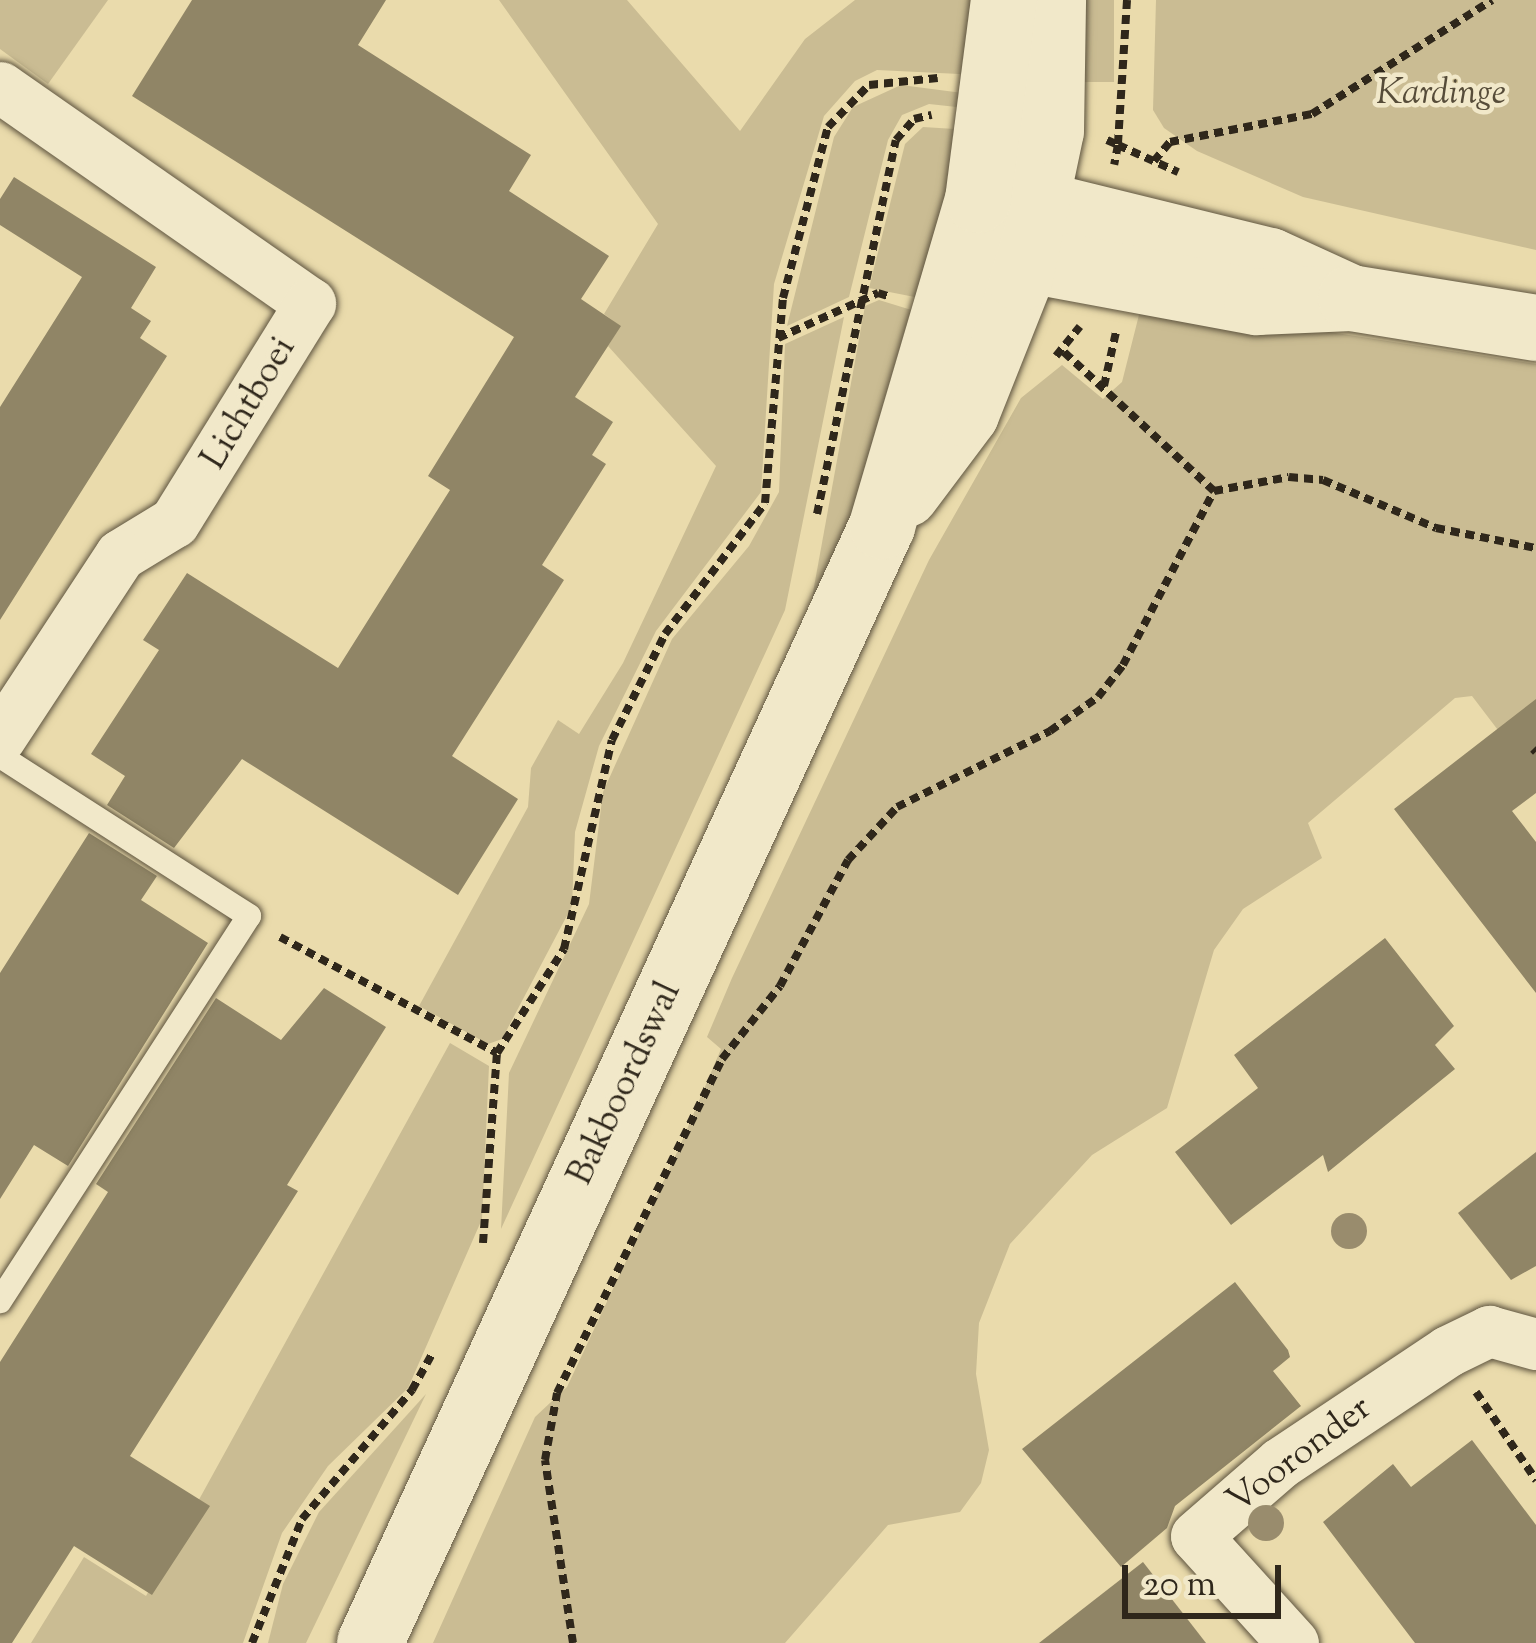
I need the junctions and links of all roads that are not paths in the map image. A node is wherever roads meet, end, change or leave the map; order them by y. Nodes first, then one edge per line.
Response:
1 (1004, 0) edge
2 (1053, 0) edge
3 (0, 87) edge
4 (973, 220) junction
5 (1031, 232) junction
6 (1536, 328) edge
7 (882, 526) junction
8 (0, 739) edge
9 (0, 756) edge
10 (0, 1301) edge
11 (1536, 1345) edge
12 (370, 1643) edge
13 (1293, 1643) edge

1 - 4 main road, Bakboordswal
2 - 5 main road, Bakboordswal
3 - 8 street, Lichtboei
4 - 5 main road
4 - 7 main road, Bakboordswal
5 - 6 main road
5 - 7 main road, Bakboordswal
7 - 12 main road, Bakboordswal
9 - 10 lane
11 - 13 street, Vooronder

